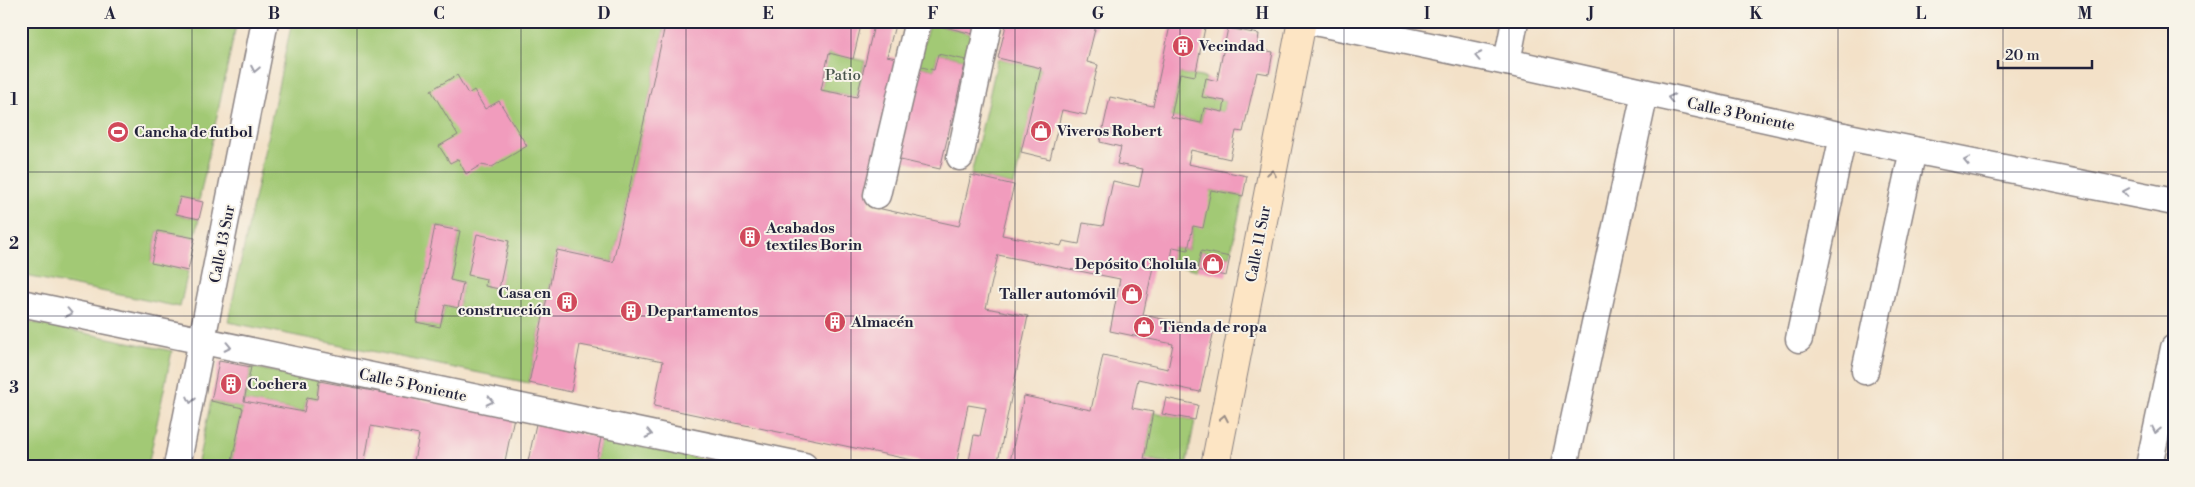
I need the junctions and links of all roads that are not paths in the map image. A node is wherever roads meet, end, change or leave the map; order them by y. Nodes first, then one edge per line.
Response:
1 (265, 21) edge
2 (918, 21) edge
3 (989, 21) edge
4 (1302, 21) edge
5 (1310, 21) edge
6 (1515, 21) edge
7 (1507, 62) junction
8 (1645, 93) junction
9 (1843, 136) junction
10 (1913, 150) junction
11 (960, 157) dead end
12 (877, 195) dead end
13 (2174, 202) edge
14 (21, 303) edge
15 (1799, 339) dead end
16 (203, 342) junction
17 (2174, 348) edge
18 (1865, 371) dead end
19 (177, 466) edge
20 (804, 466) edge
21 (1215, 466) edge
22 (1564, 466) edge
23 (2149, 466) edge

1 -> 16 street, Calle 13 Sur
2 - 12 street
3 - 11 street
21 -> 4 street, Calle 11 Sur
7 -> 5 street, Calle 3 Poniente
6 - 7 street
7 - 8 street, Calle 3 Poniente
9 -> 8 street, Calle 3 Poniente
8 - 22 street
9 - 10 street, Calle 3 Poniente
9 - 15 street
13 -> 10 street, Calle 3 Poniente
10 - 18 street
14 -> 16 street, Calle 5 Poniente
16 -> 19 street, Calle 13 Sur
16 -> 20 street, Calle 5 Poniente
17 -> 23 street

